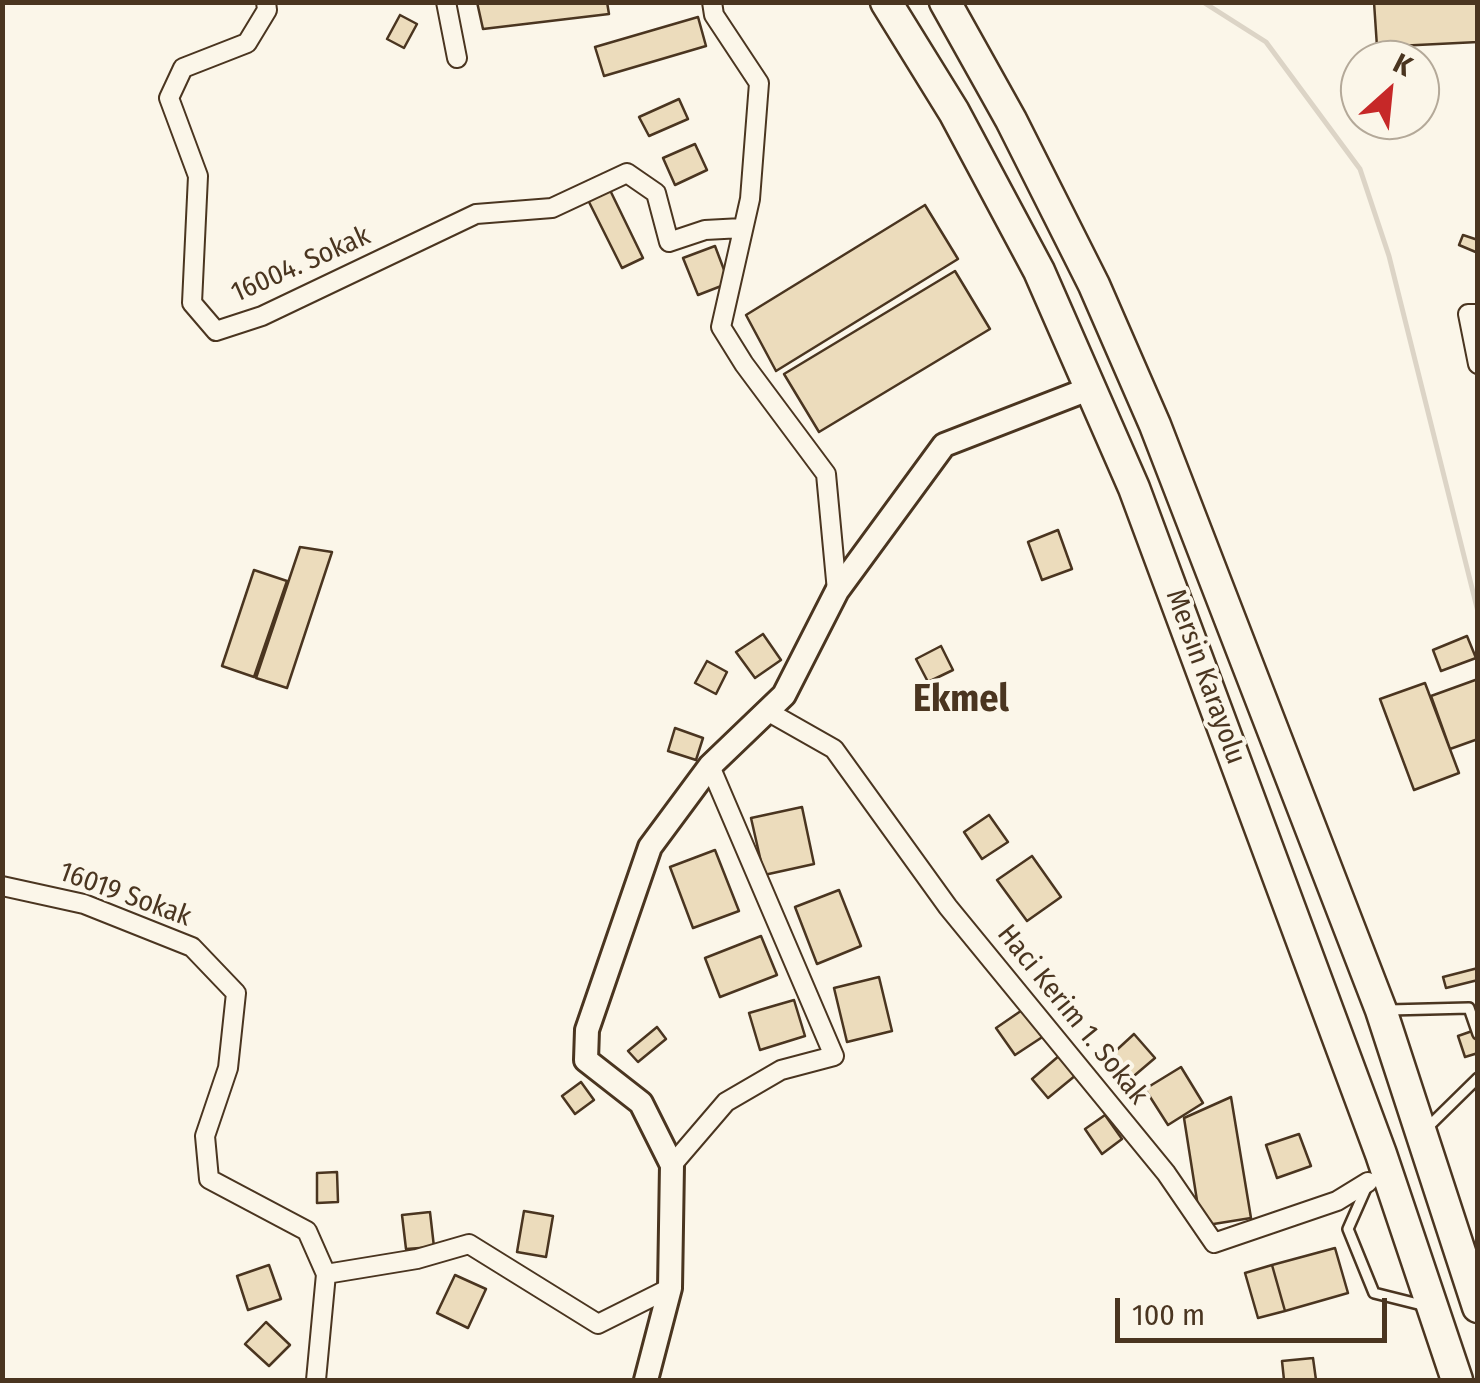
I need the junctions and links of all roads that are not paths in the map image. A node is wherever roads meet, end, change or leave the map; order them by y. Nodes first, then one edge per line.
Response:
1 (266, 2) edge
2 (446, 2) edge
3 (712, 2) edge
4 (886, 2) edge
5 (946, 2) edge
6 (457, 58) dead end
7 (742, 228) junction
8 (1473, 314) edge
9 (1478, 364) edge
10 (1091, 388) junction
11 (837, 591) junction
12 (768, 711) junction
13 (710, 766) junction
14 (2, 886) edge
15 (1381, 1010) junction
16 (1478, 1034) edge
17 (1478, 1078) edge
18 (1422, 1132) junction
19 (1381, 1154) junction
20 (672, 1165) junction
21 (1368, 1182) junction
22 (326, 1274) junction
23 (670, 1288) junction
24 (1478, 1307) edge
25 (1434, 1308) junction
26 (316, 1380) edge
27 (646, 1380) edge
28 (1457, 1380) edge

1 - 7 street, 16004. Sokak
2 - 6 street
3 - 7 street
4 - 10 highway, Mersin Karayolu
5 - 15 highway, Mersin Karayolu
7 - 11 street
8 - 9 street
10 - 11 street
10 - 19 highway, Mersin Karayolu
11 - 12 street
12 - 13 street
12 - 21 street, Haci Kerim 1. Sokak
13 - 20 street
13 - 20 street
14 - 22 street, 16019 Sokak
15 - 16 lane
15 - 18 highway, Mersin Karayolu
17 - 18 lane
18 - 24 highway, Mersin Karayolu
19 - 21 lane
19 - 25 highway, Mersin Karayolu
20 - 23 street
21 - 25 lane
22 - 23 street
22 - 26 street
23 - 27 street
25 - 28 highway, Mersin Karayolu

